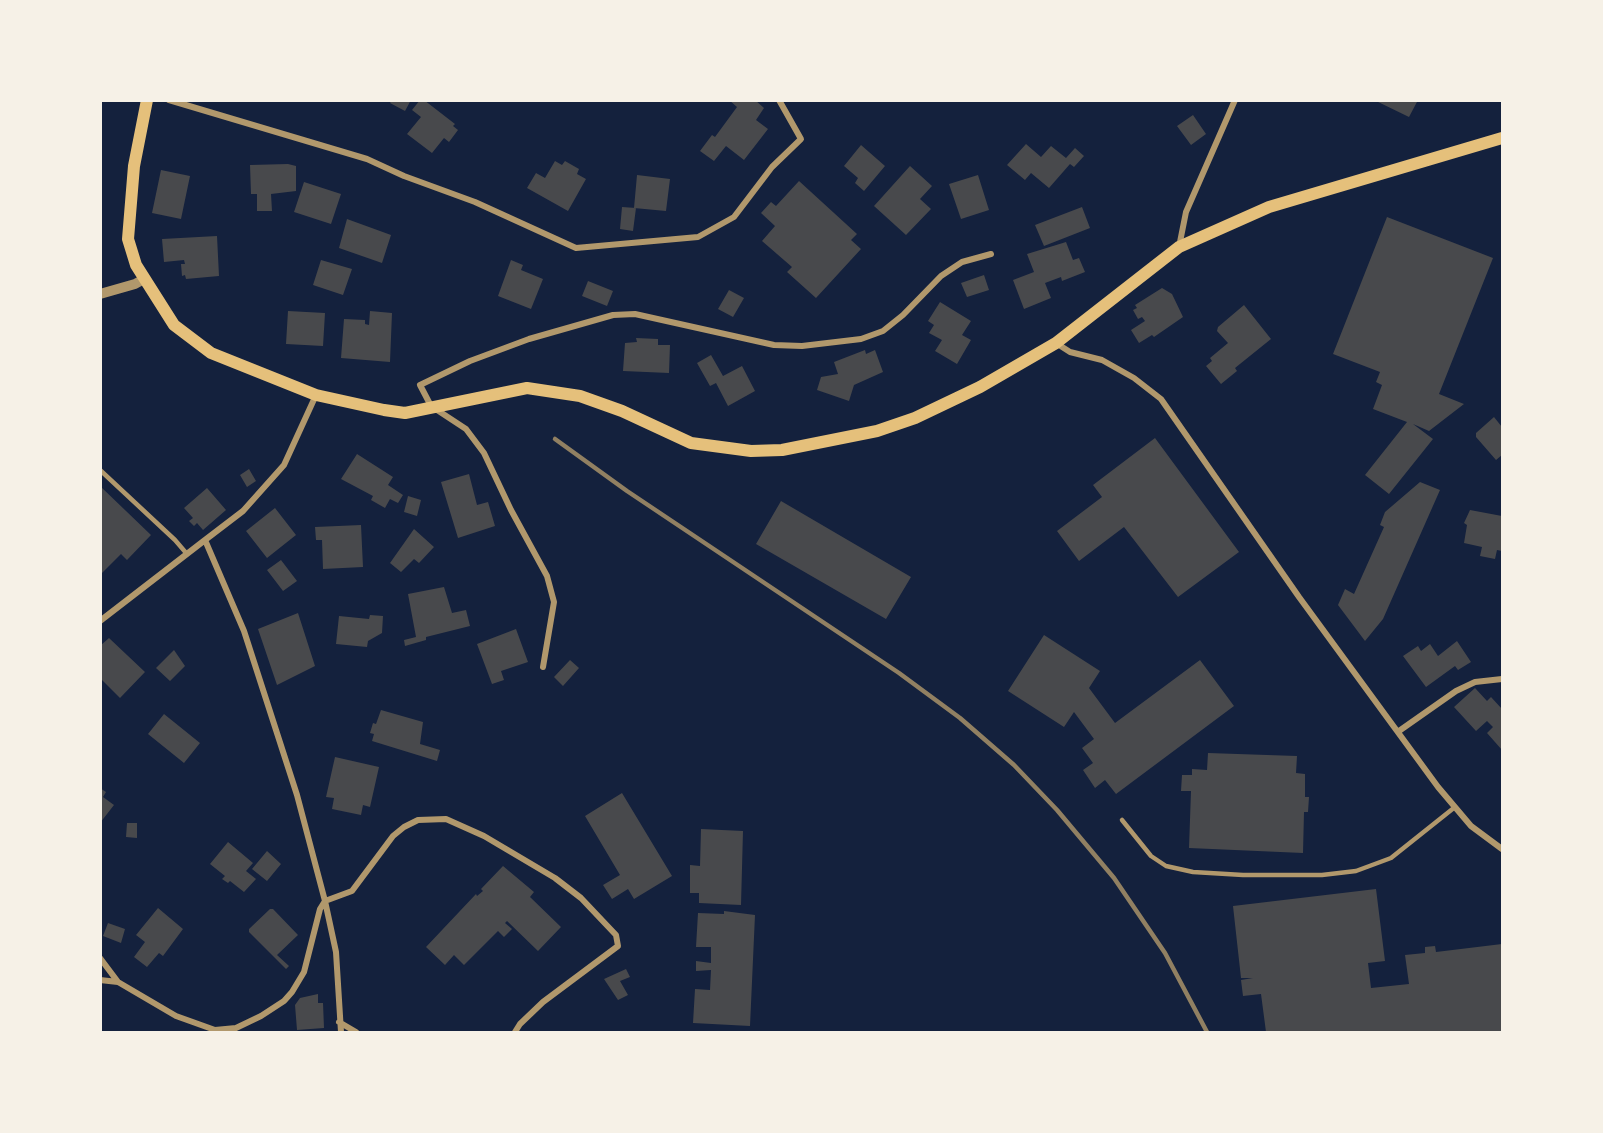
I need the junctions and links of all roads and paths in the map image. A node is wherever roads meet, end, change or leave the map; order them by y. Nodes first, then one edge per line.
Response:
1 (147, 100) edge
2 (169, 100) edge
3 (779, 100) edge
4 (1235, 100) edge
5 (1503, 138) edge
6 (1179, 247) junction
7 (992, 254) dead end
8 (144, 279) junction
9 (100, 294) edge
10 (1056, 343) junction
11 (316, 395) junction
12 (431, 406) junction
13 (100, 470) edge
14 (205, 540) junction
15 (187, 555) junction
16 (100, 621) edge
17 (543, 667) dead end
18 (1503, 679) edge
19 (1399, 731) junction
20 (1455, 807) junction
21 (1122, 820) dead end
22 (1503, 849) edge
23 (326, 901) junction
24 (100, 958) edge
25 (100, 980) edge
26 (118, 982) junction
27 (339, 1022) junction
28 (223, 1032) edge
29 (341, 1032) edge
30 (356, 1032) edge
31 (515, 1032) edge

1 - 8 main road
2 - 3 street
4 - 6 street
5 - 6 main road
6 - 10 main road
7 - 12 street
8 - 9 street
8 - 11 main road
10 - 12 main road
10 - 19 street
11 - 12 main road
11 - 14 street
12 - 17 street
13 - 15 lane
14 - 15 street
14 - 23 street
15 - 16 street
18 - 19 street
19 - 20 street
20 - 21 lane
20 - 22 street
23 - 27 street
23 - 28 street
23 - 31 street
24 - 26 street
25 - 26 street
26 - 28 street
27 - 29 street
27 - 30 street

